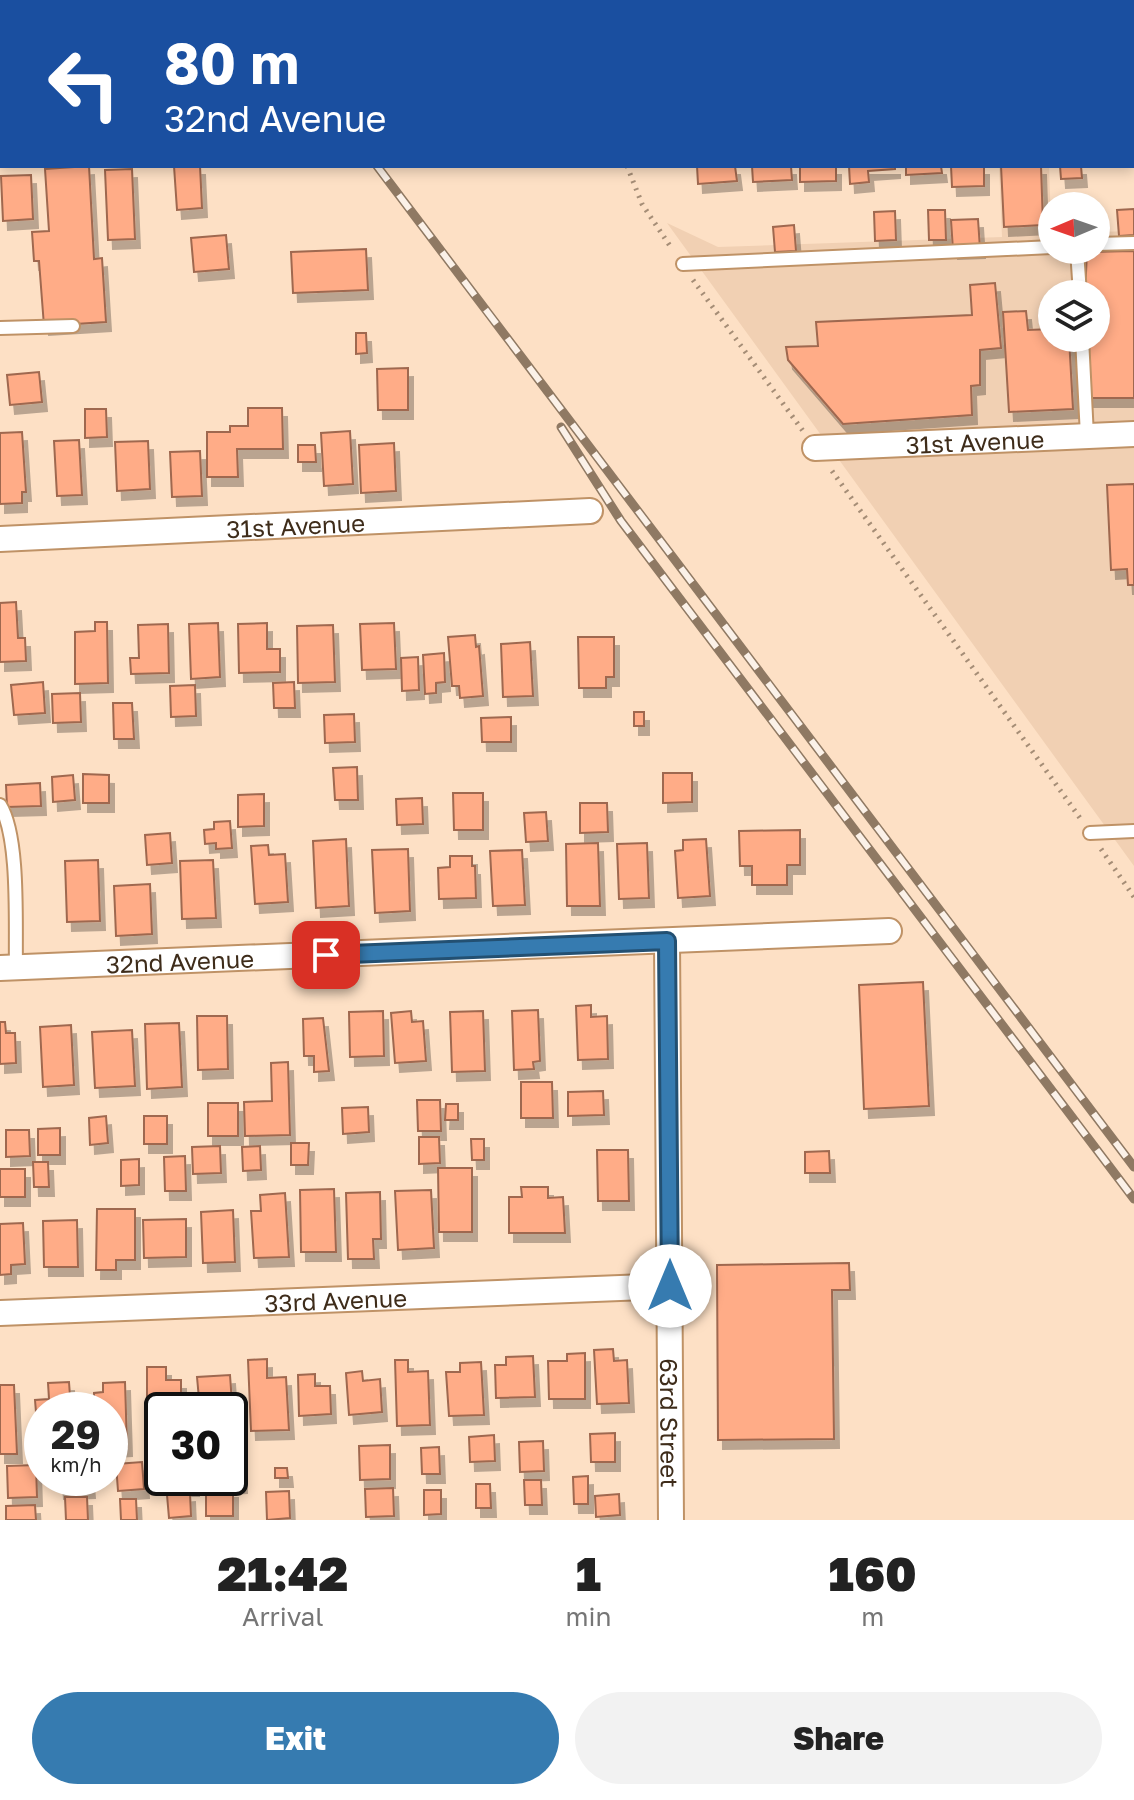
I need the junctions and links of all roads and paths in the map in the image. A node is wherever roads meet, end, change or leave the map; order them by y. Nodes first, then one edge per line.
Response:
1 (628, 168) edge
2 (1134, 243) edge
3 (1110, 244) edge
4 (1038, 248) edge
5 (683, 264) junction
6 (73, 326) dead end
7 (0, 328) edge
8 (1083, 352) edge
9 (1134, 434) edge
10 (1087, 436) junction
11 (815, 448) junction
12 (590, 511) dead end
13 (0, 539) edge
14 (0, 805) edge
15 (1134, 831) edge
16 (1090, 833) junction
17 (1134, 897) edge
18 (889, 931) dead end
19 (667, 941) junction
20 (8, 968) edge
21 (670, 1286) junction
22 (0, 1313) edge
23 (671, 1520) edge

1 - 5 path
2 - 3 lane
4 - 5 lane
5 - 11 path
6 - 7 lane
8 - 10 lane
9 - 10 street, 31st Avenue
10 - 11 street, 31st Avenue
11 - 16 path
12 - 13 street, 31st Avenue
14 - 20 lane
15 - 16 lane
16 - 17 path
18 - 19 street, 32nd Avenue
19 - 20 street, 32nd Avenue
19 - 21 street, 63rd Street
21 - 22 street, 33rd Avenue
21 - 23 street, 63rd Street

